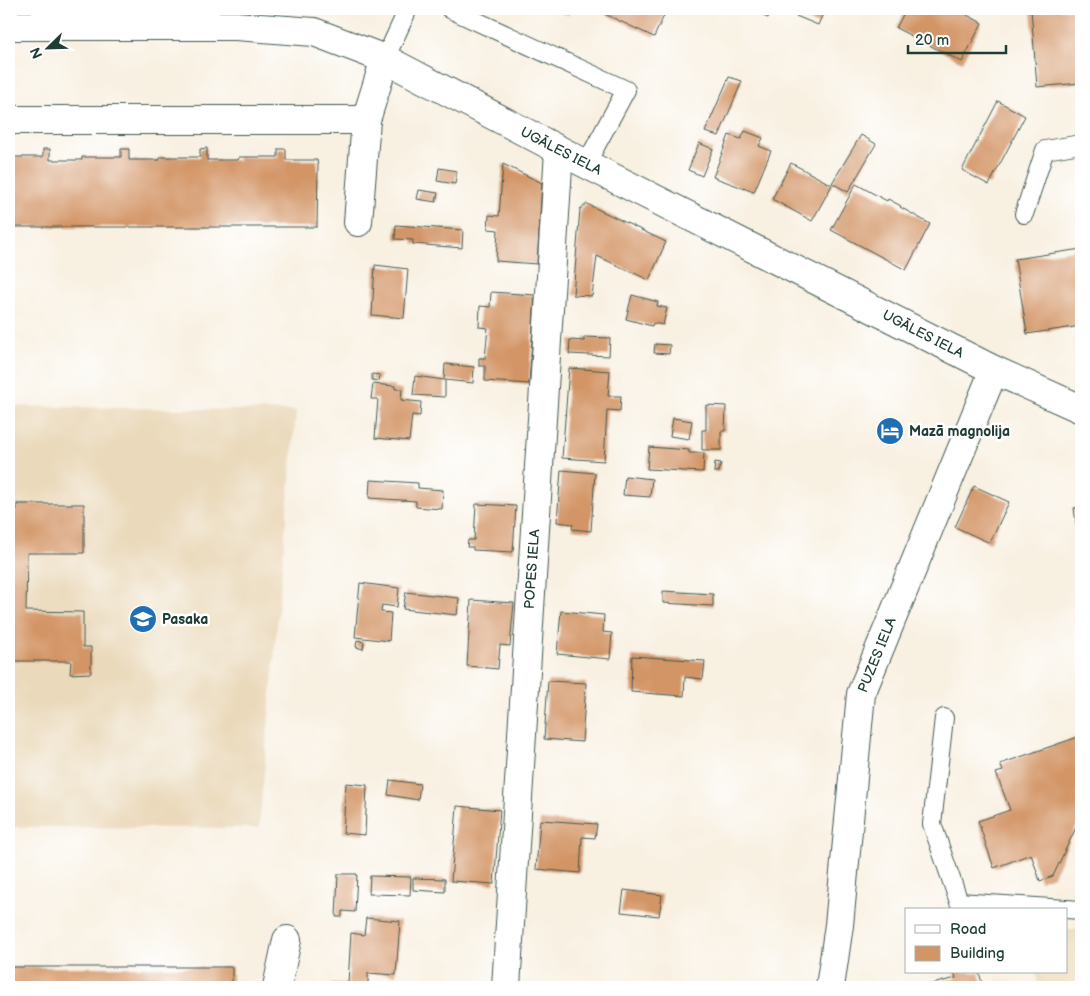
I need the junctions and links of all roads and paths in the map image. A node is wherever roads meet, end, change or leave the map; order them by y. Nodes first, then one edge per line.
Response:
1 (408, 9) edge
2 (450, 9) edge
3 (9, 26) edge
4 (385, 60) junction
5 (9, 120) edge
6 (366, 120) junction
7 (1081, 144) edge
8 (559, 151) junction
9 (586, 164) junction
10 (1024, 214) dead end
11 (358, 222) dead end
12 (994, 370) junction
13 (1081, 409) edge
14 (944, 718) dead end
15 (1050, 908) edge
16 (1068, 909) edge
17 (1081, 910) edge
18 (287, 940) dead end
19 (277, 987) edge
20 (506, 987) edge
21 (830, 987) edge

1 - 4 lane
2 - 9 lane
3 - 4 street, UGĀLES IELA
4 - 6 street
4 - 8 street, UGĀLES IELA
5 - 6 street
6 - 11 street
7 - 10 lane
8 - 9 street, UGĀLES IELA
8 - 20 street, POPES IELA
9 - 12 street, UGĀLES IELA
12 - 13 street, UGĀLES IELA
12 - 21 street, PUZES IELA
14 - 15 lane
16 - 17 lane
18 - 19 street

